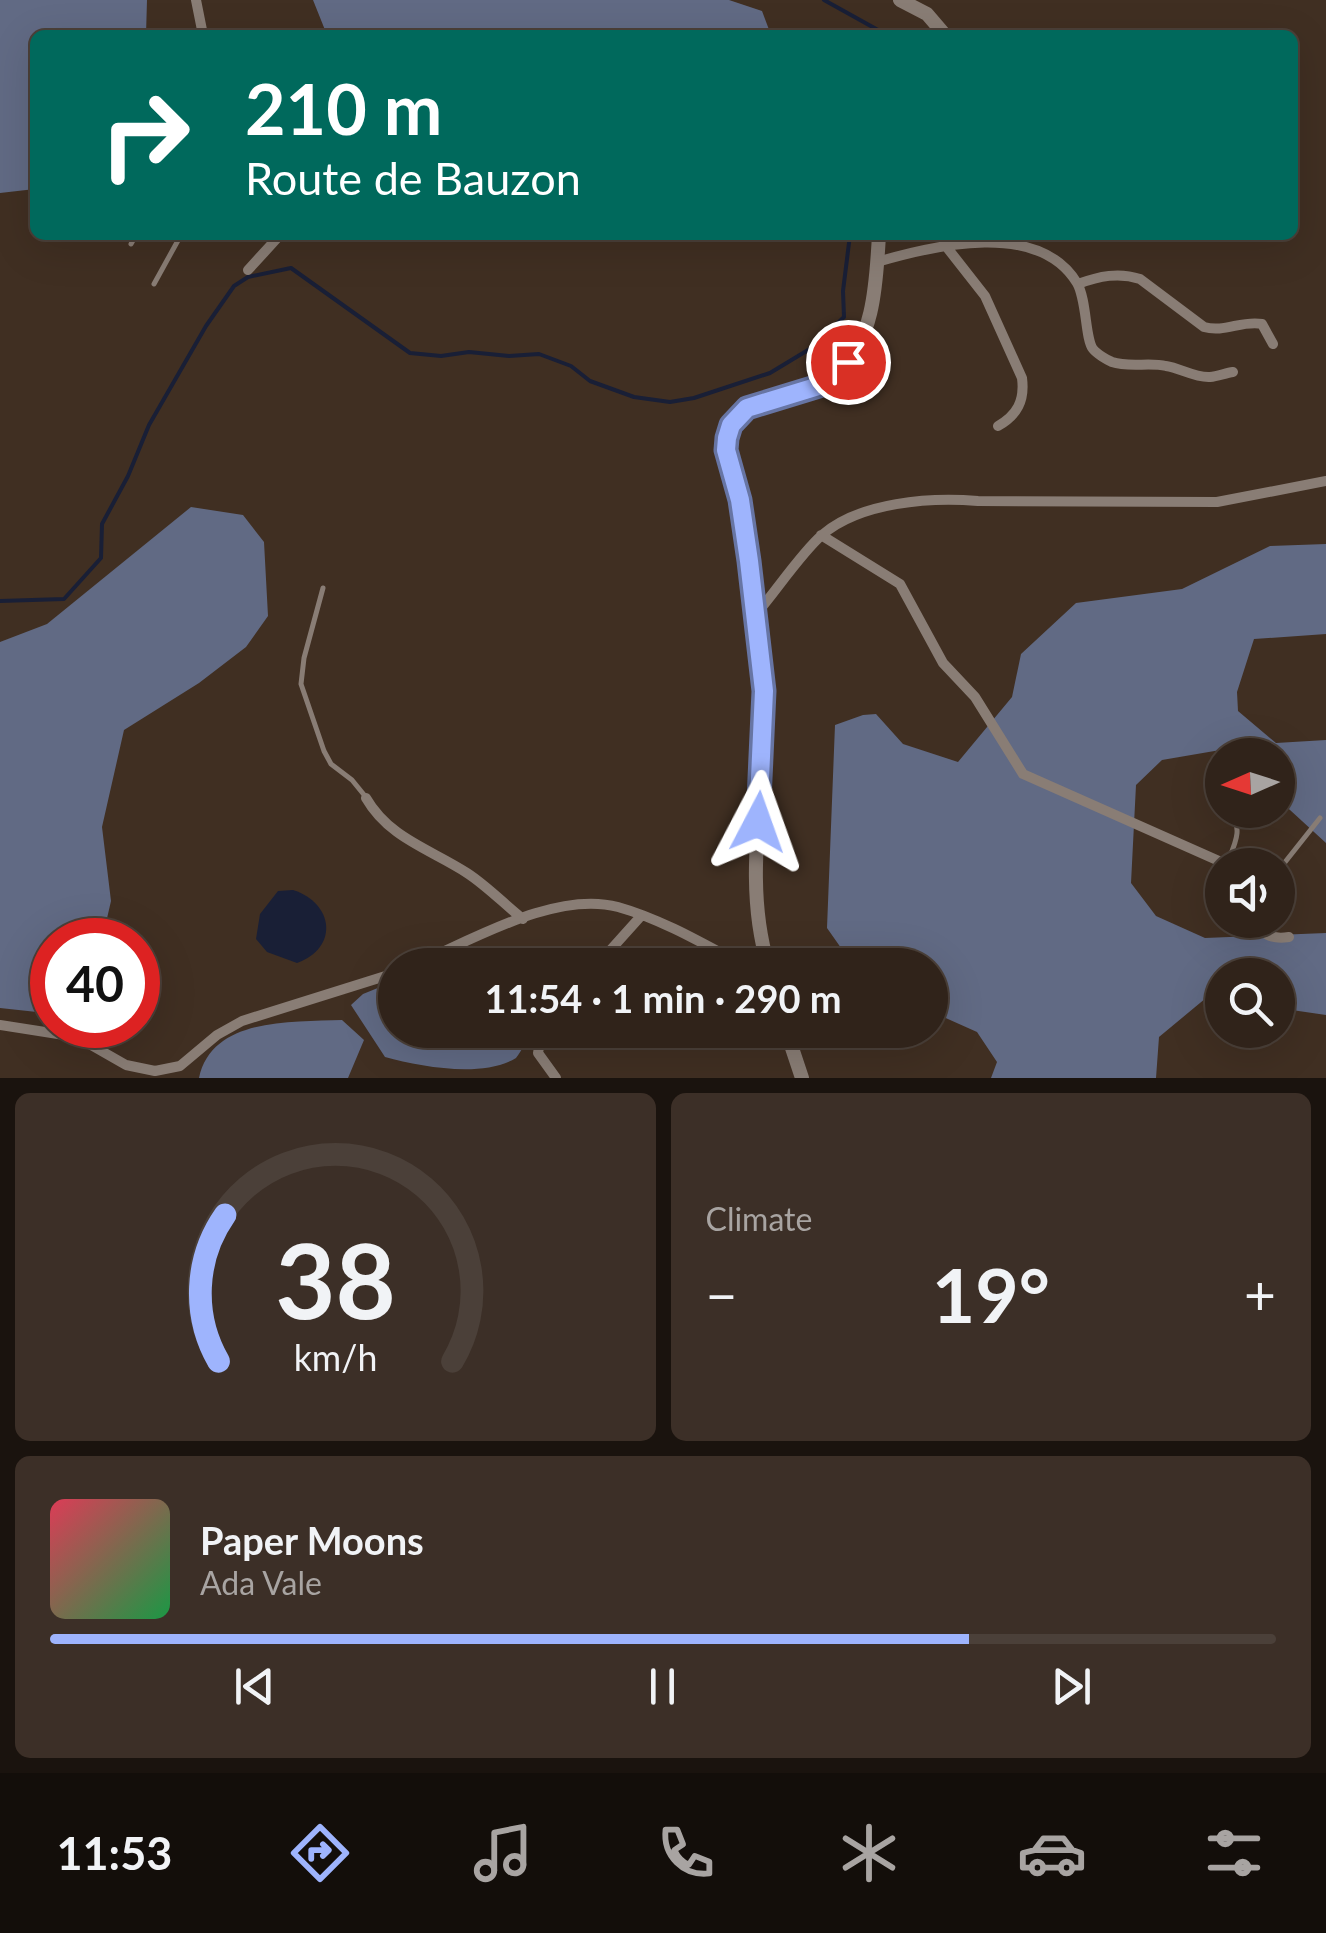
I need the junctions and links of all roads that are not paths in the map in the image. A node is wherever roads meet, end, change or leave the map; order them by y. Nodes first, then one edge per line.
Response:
1 (196, 0) edge
2 (900, 0) edge
3 (202, 30) edge
4 (941, 30) edge
5 (133, 240) edge
6 (179, 240) edge
7 (275, 240) edge
8 (879, 240) edge
9 (131, 244) dead end
10 (945, 245) junction
11 (877, 262) junction
12 (248, 270) dead end
13 (154, 284) dead end
14 (1078, 284) junction
15 (1273, 344) dead end
16 (1233, 372) dead end
17 (998, 426) dead end
18 (1326, 481) edge
19 (822, 535) junction
20 (322, 588) dead end
21 (757, 614) junction
22 (366, 798) joint
23 (1320, 818) dead end
24 (1295, 850) edge
25 (1205, 854) edge
26 (641, 916) junction
27 (523, 919) junction
28 (454, 948) edge
29 (612, 948) edge
30 (708, 948) edge
31 (764, 948) edge
32 (378, 978) edge
33 (0, 1025) edge
34 (539, 1048) edge
35 (792, 1048) edge
36 (180, 1066) junction
37 (185, 1078) edge
38 (556, 1078) edge
39 (802, 1078) edge

1 - 3 street
2 - 4 street
5 - 9 lane
6 - 13 lane
7 - 12 street
8 - 11 street
10 - 11 street
10 - 14 street
10 - 17 street
11 - 21 street
14 - 15 street
14 - 16 street
18 - 19 street
19 - 21 street
19 - 25 street
20 - 22 lane
21 - 31 street
22 - 27 street
23 - 24 lane
26 - 27 street
26 - 29 street
26 - 30 street
27 - 28 street
32 - 36 street
33 - 36 street
34 - 38 street
35 - 39 street
36 - 37 street

